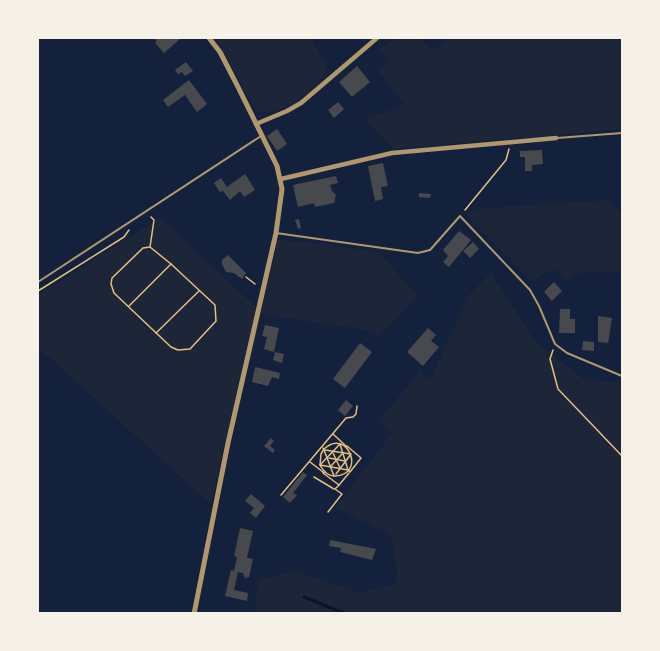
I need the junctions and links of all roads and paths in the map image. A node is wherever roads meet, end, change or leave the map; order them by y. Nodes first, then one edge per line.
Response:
1 (209, 38) edge
2 (377, 38) edge
3 (256, 124) junction
4 (622, 133) edge
5 (262, 136) junction
6 (556, 138) joint
7 (510, 143) junction
8 (281, 178) junction
9 (147, 210) junction
10 (460, 216) junction
11 (131, 228) dead end
12 (276, 233) junction
13 (150, 247) junction
14 (171, 264) junction
15 (246, 277) dead end
16 (38, 282) edge
17 (264, 289) junction
18 (38, 291) edge
19 (200, 291) junction
20 (128, 306) junction
21 (156, 333) junction
22 (555, 344) junction
23 (622, 376) edge
24 (357, 406) dead end
25 (333, 434) junction
26 (340, 444) junction
27 (322, 447) junction
28 (347, 447) junction
29 (324, 449) junction
30 (333, 452) junction
31 (343, 453) junction
32 (351, 454) junction
33 (622, 456) edge
34 (327, 458) junction
35 (336, 459) junction
36 (310, 461) junction
37 (346, 462) junction
38 (320, 465) junction
39 (331, 467) junction
40 (340, 469) junction
41 (349, 471) junction
42 (324, 472) junction
43 (334, 476) junction
44 (314, 477) dead end
45 (339, 485) junction
46 (335, 489) junction
47 (281, 495) dead end
48 (327, 512) dead end
49 (194, 614) edge

1 - 3 street
2 - 3 street
3 - 5 street
4 - 6 lane
5 - 8 street
5 - 9 lane
6 - 7 street
7 - 8 street
7 - 10 path
8 - 12 street
9 - 13 path
9 - 16 lane
10 - 12 lane
10 - 22 lane
11 - 18 path
12 - 17 street
13 - 14 path
13 - 20 path
14 - 19 path
14 - 20 path
15 - 17 path
17 - 49 street
19 - 21 path
19 - 21 path
20 - 21 path
22 - 23 lane
22 - 33 path
24 - 25 path
25 - 27 path
25 - 28 path
26 - 28 path
26 - 29 path
26 - 30 path
26 - 31 path
27 - 29 path
27 - 36 path
28 - 32 path
28 - 41 path
29 - 30 path
29 - 34 path
29 - 38 path
30 - 31 path
30 - 34 path
30 - 35 path
31 - 32 path
31 - 35 path
31 - 37 path
32 - 37 path
32 - 41 path
34 - 35 path
34 - 38 path
34 - 39 path
35 - 37 path
35 - 39 path
35 - 40 path
36 - 42 path
36 - 47 path
37 - 40 path
37 - 41 path
38 - 39 path
38 - 42 path
39 - 40 path
39 - 43 path
40 - 41 path
40 - 43 path
41 - 43 path
41 - 45 path
42 - 43 path
42 - 45 path
44 - 46 path
45 - 46 path
46 - 48 path

